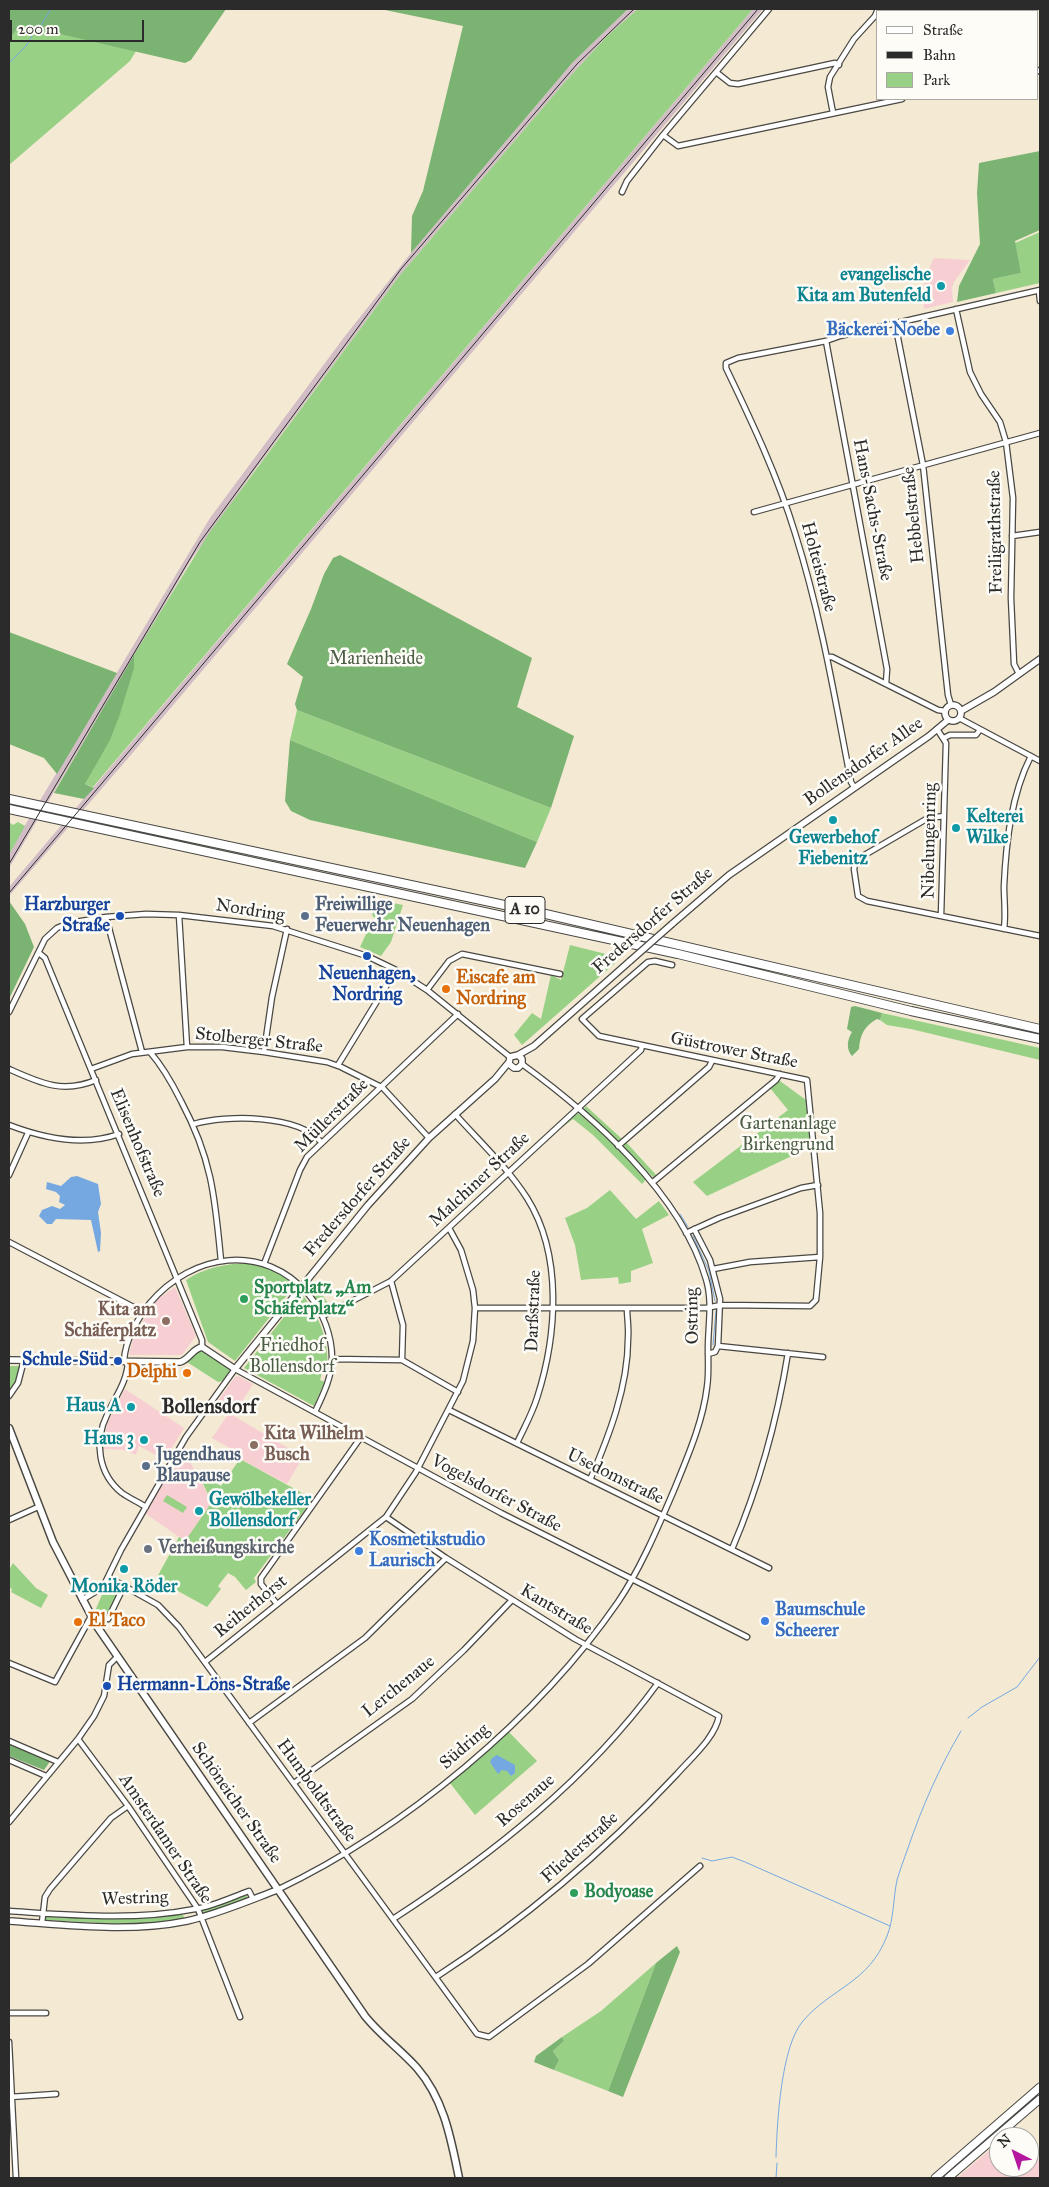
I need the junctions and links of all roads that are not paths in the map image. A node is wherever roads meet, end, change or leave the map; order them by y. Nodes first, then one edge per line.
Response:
1 (769, 9) edge
2 (876, 14) edge
3 (839, 65) junction
4 (716, 72) junction
5 (897, 100) edge
6 (833, 113) junction
7 (663, 135) junction
8 (622, 192) dead end
9 (1039, 291) edge
10 (1040, 300) edge
11 (956, 309) junction
12 (895, 323) junction
13 (826, 341) junction
14 (1040, 433) edge
15 (1006, 442) junction
16 (923, 465) junction
17 (853, 484) junction
18 (785, 504) junction
19 (754, 512) dead end
20 (1040, 532) edge
21 (1012, 536) junction
22 (827, 657) junction
23 (1040, 659) edge
24 (1019, 674) junction
25 (886, 684) junction
26 (951, 705) junction
27 (960, 709) junction
28 (945, 711) junction
29 (959, 718) junction
30 (948, 720) junction
31 (937, 729) junction
32 (979, 731) junction
33 (944, 738) junction
34 (1031, 756) junction
35 (1040, 761) edge
36 (854, 787) junction
37 (9, 799) edge
38 (9, 809) edge
39 (944, 816) junction
40 (797, 828) joint
41 (180, 915) junction
42 (941, 916) junction
43 (106, 917) junction
44 (287, 929) junction
45 (1004, 929) junction
46 (1040, 936) edge
47 (39, 953) junction
48 (672, 966) dead end
49 (396, 970) junction
50 (560, 974) dead end
51 (427, 990) junction
52 (9, 1012) edge
53 (458, 1014) junction
54 (1040, 1029) edge
55 (1040, 1039) edge
56 (642, 1046) junction
57 (187, 1047) junction
58 (142, 1052) junction
59 (150, 1052) junction
60 (264, 1052) junction
61 (520, 1061) junction
62 (712, 1061) junction
63 (510, 1062) junction
64 (338, 1065) junction
65 (9, 1069) edge
66 (91, 1069) junction
67 (780, 1074) junction
68 (96, 1080) junction
69 (380, 1087) junction
70 (578, 1109) junction
71 (455, 1114) junction
72 (194, 1124) junction
73 (9, 1125) edge
74 (28, 1132) junction
75 (118, 1134) junction
76 (429, 1138) junction
77 (321, 1142) junction
78 (618, 1146) junction
79 (509, 1173) junction
80 (9, 1175) edge
81 (653, 1182) junction
82 (818, 1185) junction
83 (449, 1228) junction
84 (694, 1229) junction
85 (686, 1233) junction
86 (9, 1242) edge
87 (820, 1257) junction
88 (221, 1261) junction
89 (264, 1264) junction
90 (713, 1269) junction
91 (179, 1280) junction
92 (391, 1281) junction
93 (301, 1287) junction
94 (721, 1305) junction
95 (710, 1306) junction
96 (475, 1308) junction
97 (552, 1308) junction
98 (627, 1308) junction
99 (143, 1312) junction
100 (323, 1316) junction
101 (718, 1346) junction
102 (202, 1347) junction
103 (788, 1353) junction
104 (708, 1354) junction
105 (823, 1357) dead end
106 (332, 1359) junction
107 (9, 1360) edge
108 (24, 1360) junction
109 (402, 1360) junction
110 (126, 1361) junction
111 (235, 1369) junction
112 (458, 1392) junction
113 (9, 1396) edge
114 (449, 1410) junction
115 (315, 1412) junction
116 (9, 1428) edge
117 (361, 1437) junction
118 (517, 1443) junction
119 (12, 1446) edge
120 (418, 1468) junction
121 (590, 1480) junction
122 (38, 1507) junction
123 (146, 1507) junction
124 (663, 1516) junction
125 (386, 1517) junction
126 (9, 1520) edge
127 (732, 1549) junction
128 (446, 1558) junction
129 (769, 1568) dead end
130 (108, 1577) junction
131 (632, 1579) junction
132 (124, 1586) junction
133 (82, 1600) junction
134 (512, 1600) junction
135 (277, 1604) junction
136 (92, 1618) junction
137 (108, 1619) dead end
138 (747, 1637) dead end
139 (585, 1644) junction
140 (117, 1657) junction
141 (205, 1662) junction
142 (9, 1664) edge
143 (658, 1683) junction
144 (719, 1716) joint
145 (249, 1723) junction
146 (78, 1739) junction
147 (9, 1741) edge
148 (9, 1760) edge
149 (58, 1762) junction
150 (46, 1776) junction
151 (294, 1783) junction
152 (128, 1806) junction
153 (9, 1822) edge
154 (344, 1853) junction
155 (700, 1866) dead end
156 (277, 1890) junction
157 (253, 1899) junction
158 (198, 1909) junction
159 (9, 1911) edge
160 (42, 1912) junction
161 (201, 1917) junction
162 (393, 1919) junction
163 (9, 1920) edge
164 (42, 1923) junction
165 (436, 1977) junction
166 (9, 2013) edge
167 (46, 2013) dead end
168 (240, 2017) dead end
169 (9, 2042) edge
170 (1040, 2087) edge
171 (56, 2094) dead end
172 (10, 2097) edge
173 (1040, 2099) edge
174 (9, 2170) edge
175 (16, 2170) junction
176 (16, 2178) edge
177 (459, 2178) edge
178 (934, 2178) edge
179 (948, 2178) edge

1 - 4 street
2 - 3 street
3 - 4 street
3 - 6 street
4 - 7 street
5 - 6 street
6 - 7 street
7 - 8 street
9 - 10 street
9 - 11 street
11 - 12 street
11 - 15 street, Freiligrathstraße
12 - 13 street
12 - 16 street, Hebbelstraße
13 - 17 street, Hans-Sachs-Straße
13 - 18 street, Holteistraße
14 - 15 street
15 - 16 street
15 - 21 street, Freiligrathstraße
16 - 17 street
16 - 26 street, Hebbelstraße
17 - 18 street
17 - 25 street, Hans-Sachs-Straße
18 - 19 street
18 - 22 street, Holteistraße
20 - 21 street
21 - 24 street, Freiligrathstraße
22 - 25 street
22 - 36 street, Holteistraße
23 - 24 street
24 - 27 street
25 - 28 street
26 - 27 street
26 - 28 street, Bollensdorfer Allee
27 - 29 street
28 - 30 street, Bollensdorfer Allee
29 - 30 street, Bollensdorfer Allee
29 - 32 street
30 - 31 street, Bollensdorfer Allee
31 - 33 street
31 - 36 street, Bollensdorfer Allee
32 - 33 street
32 - 34 street
33 - 39 street, Nibelungenring
34 - 35 street
34 - 45 street
36 - 40 street, Bollensdorfer Allee
37 - 54 highway, A 10
38 - 55 highway, A 10
39 - 42 street, Nibelungenring
39 - 42 street
40 - 61 street, Fredersdorfer Straße, bridge
41 - 43 street, Nordring
41 - 44 street, Nordring
41 - 57 street
42 - 45 street, Nibelungenring
43 - 47 street, Nordring
43 - 58 street
44 - 49 street, Nordring
44 - 60 street
45 - 46 street, Nibelungenring
47 - 52 street
47 - 66 street, Elisenhofstraße
48 - 56 street, Güstrower Straße
49 - 51 street, Nordring
49 - 64 street
50 - 51 street
51 - 53 street, Nordring
53 - 63 street, Nordring
53 - 69 street, Müllerstraße
56 - 62 street, Güstrower Straße
56 - 70 street, Malchiner Straße
57 - 59 street, Stolberger Straße
57 - 60 street, Stolberger Straße
58 - 59 street, Stolberger Straße
58 - 66 street, Stolberger Straße
59 - 72 street
60 - 64 street, Stolberger Straße
61 - 63 street
61 - 63 street
61 - 70 street, Ostring
62 - 67 street, Güstrower Straße
62 - 78 street
63 - 71 street, Fredersdorfer Straße
64 - 69 street, Stolberger Straße
65 - 68 street
66 - 68 street, Elisenhofstraße
67 - 81 street
67 - 82 street, Güstrower Straße
68 - 75 street, Elisenhofstraße
69 - 76 street, Stolberger Straße
69 - 77 street, Müllerstraße
70 - 78 street, Ostring
70 - 79 street, Malchiner Straße
71 - 76 street, Fredersdorfer Straße
71 - 79 street, Darßstraße
72 - 77 street
72 - 88 street
73 - 74 street
74 - 75 street
74 - 80 street
75 - 91 street, Elisenhofstraße
76 - 93 street, Fredersdorfer Straße
77 - 89 street, Müllerstraße
78 - 81 street, Ostring
79 - 83 street, Malchiner Straße
79 - 97 street, Darßstraße
81 - 85 street, Ostring
82 - 84 street
82 - 87 street, Güstrower Straße
83 - 92 street, Malchiner Straße
83 - 96 street, Reiherhorst
84 - 85 street
84 - 90 street, Ostring
85 - 95 street, Ostring
86 - 99 street
87 - 90 street
87 - 94 street, Güstrower Straße
88 - 89 street
88 - 91 street
89 - 93 street
90 - 94 street, Ostring
91 - 99 street
91 - 102 street, Elisenhofstraße
92 - 100 street, Malchiner Straße
92 - 109 street
93 - 100 street
93 - 111 street, Fredersdorfer Straße
94 - 95 street
94 - 101 street, Ostring
95 - 98 street
95 - 104 street, Ostring
96 - 97 street
96 - 112 street, Reiherhorst
97 - 98 street
97 - 118 street, Darßstraße
98 - 121 street
99 - 110 street
100 - 106 street
101 - 103 street
101 - 104 street
102 - 110 street
102 - 111 street
103 - 105 street
103 - 127 street
104 - 124 street, Ostring
106 - 109 street
106 - 115 street
107 - 108 street
108 - 110 street
108 - 113 street
109 - 112 street
110 - 123 street
111 - 115 street, Vogelsdorfer Straße
111 - 123 street
112 - 114 street, Reiherhorst
114 - 118 street, Usedomstraße
114 - 120 street, Reiherhorst
115 - 117 street, Vogelsdorfer Straße
116 - 119 main road, Schöneicher Straße
117 - 120 street, Vogelsdorfer Straße
117 - 135 street
118 - 121 street, Usedomstraße
119 - 122 main road, Schöneicher Straße
120 - 125 street, Reiherhorst
120 - 131 street, Vogelsdorfer Straße
121 - 124 street, Usedomstraße
122 - 126 street
122 - 133 main road, Schöneicher Straße
123 - 130 street
124 - 127 street, Usedomstraße
124 - 131 street, Ostring
125 - 128 street, Kantstraße
125 - 135 street, Reiherhorst
127 - 129 street, Usedomstraße
128 - 134 street, Kantstraße
128 - 145 street
130 - 132 street, Humboldtstraße
130 - 133 street
131 - 138 street, Vogelsdorfer Straße
131 - 139 street, Südring
132 - 137 street
132 - 141 street, Humboldtstraße
133 - 136 main road, Schöneicher Straße
134 - 139 street, Kantstraße
134 - 151 street, Lerchenaue
135 - 141 street, Reiherhorst
136 - 140 main road, Schöneicher Straße
136 - 142 street
139 - 143 street, Kantstraße
139 - 154 street, Südring
140 - 146 street
140 - 156 main road, Schöneicher Straße
141 - 145 street, Humboldtstraße
143 - 144 street, Kantstraße
143 - 162 street, Rosenaue
144 - 165 street, Fliederstraße
145 - 151 street, Humboldtstraße
146 - 149 street
146 - 152 street, Amsterdamer Straße
147 - 149 street
148 - 150 street
149 - 150 street
150 - 153 street
151 - 154 street, Humboldtstraße
152 - 158 street, Amsterdamer Straße
152 - 160 street
154 - 156 street, Südring
154 - 162 street, Humboldtstraße
155 - 165 street, Humboldtstraße
156 - 157 street, Westring
156 - 177 main road, Schöneicher Straße
157 - 158 street, Westring
157 - 161 street, Westring
158 - 160 street, Westring
158 - 161 street, Amsterdamer Straße
159 - 160 street, Westring
160 - 164 street
161 - 164 street, Westring
161 - 168 street, Amsterdamer Straße
162 - 165 street, Humboldtstraße
163 - 164 street, Westring
166 - 167 street
169 - 172 street
170 - 178 main road
171 - 172 street
172 - 175 street
173 - 179 main road
174 - 175 street
175 - 176 street

